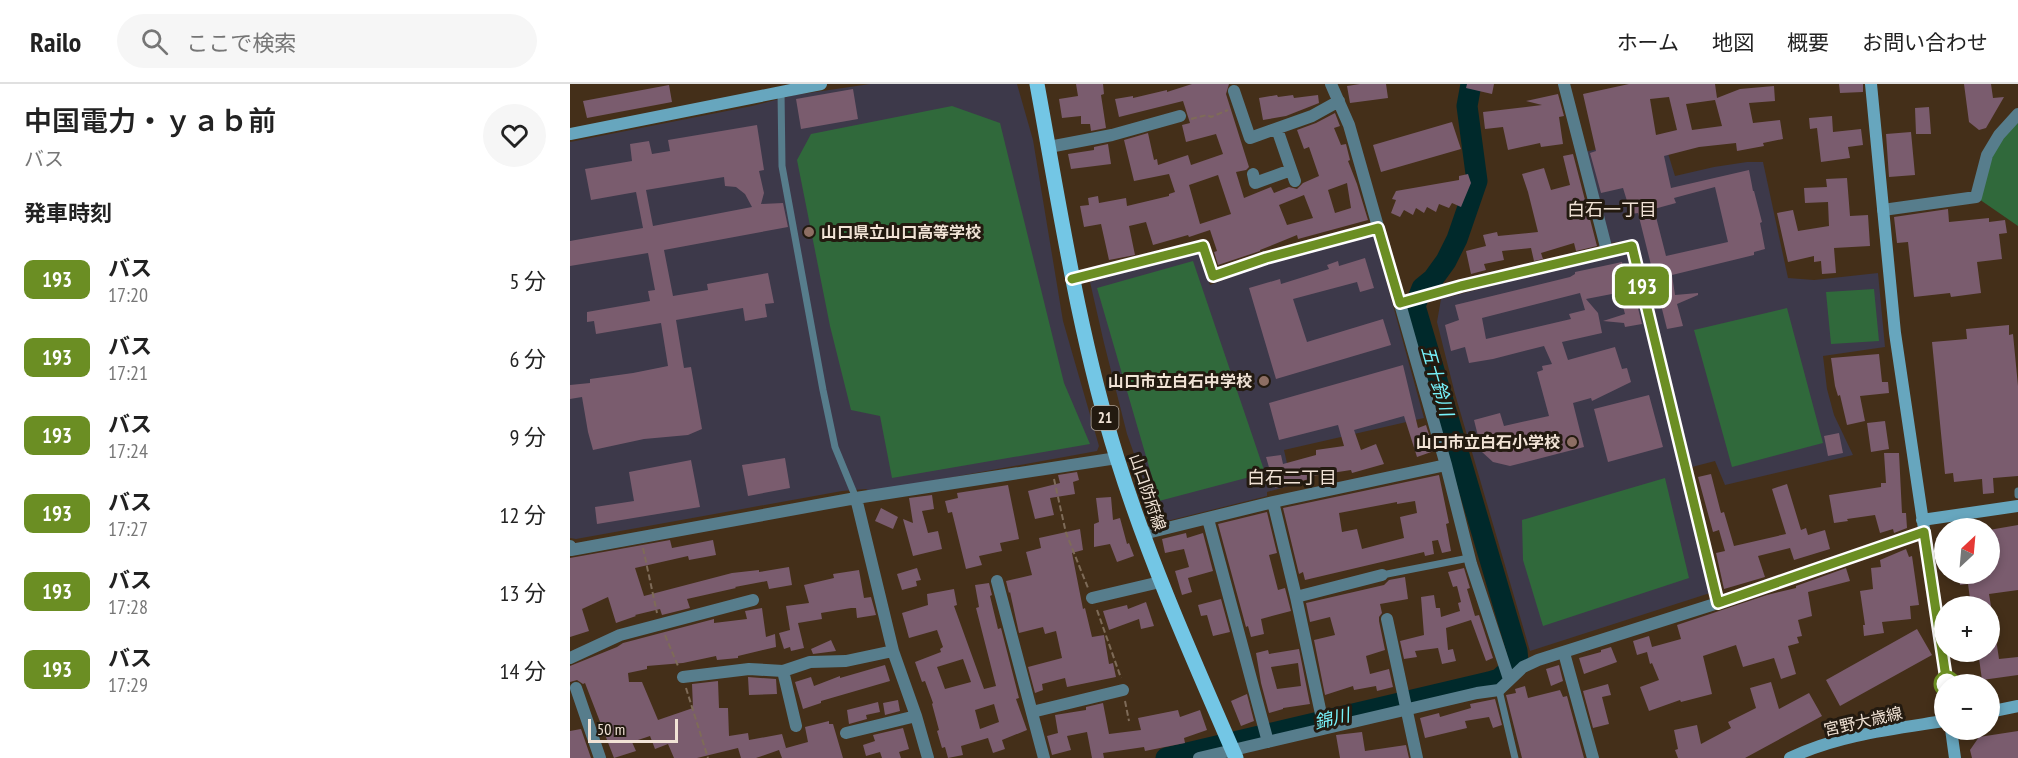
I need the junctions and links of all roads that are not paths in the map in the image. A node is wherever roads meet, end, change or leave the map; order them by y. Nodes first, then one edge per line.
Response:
1 (821, 84) edge
2 (1037, 84) edge
3 (1331, 84) edge
4 (1564, 84) edge
5 (1871, 84) edge
6 (781, 88) edge
7 (1234, 91) dead end
8 (1339, 101) junction
9 (2018, 114) edge
10 (1180, 116) road end
11 (1277, 129) junction
12 (570, 134) edge
13 (1049, 147) junction
14 (1253, 174) dead end
15 (1883, 210) junction
16 (1378, 228) junction
17 (1607, 251) junction
18 (1072, 279) junction
19 (1404, 302) junction
20 (1117, 458) junction
21 (1446, 465) junction
22 (856, 498) junction
23 (1273, 502) junction
24 (2018, 506) edge
25 (1208, 519) junction
26 (1923, 526) junction
27 (1143, 534) junction
28 (570, 546) edge
29 (1469, 558) junction
30 (1382, 575) joint
31 (997, 580) dead end
32 (1160, 582) junction
33 (1296, 597) junction
34 (1092, 598) dead end
35 (753, 600) dead end
36 (1718, 603) junction
37 (1387, 619) dead end
38 (893, 651) junction
39 (1564, 653) junction
40 (570, 658) edge
41 (783, 671) junction
42 (1945, 674) edge
43 (683, 677) road end
44 (1509, 679) junction
45 (576, 688) dead end
46 (1123, 690) dead end
47 (1499, 690) junction
48 (2018, 706) edge
49 (1408, 709) junction
50 (2000, 710) edge
51 (1032, 712) junction
52 (916, 716) junction
53 (1934, 723) edge
54 (796, 726) dead end
55 (1324, 728) junction
56 (846, 733) dead end
57 (1952, 740) edge
58 (1268, 742) junction
59 (1232, 748) edge
60 (600, 758) edge
61 (928, 758) edge
62 (1044, 758) edge
63 (1199, 758) edge
64 (1417, 758) edge
65 (1515, 758) edge
66 (1593, 758) edge
67 (1790, 758) edge
68 (1954, 758) edge

1 - 6 street
2 - 13 main road, 山口防府線 / 21
3 - 8 street
4 - 17 street
5 - 15 street
6 - 12 street
6 - 22 lane
7 - 11 street
8 - 11 street
8 - 16 street
9 - 15 street
10 - 13 street
11 - 14 street
13 - 18 main road, 山口防府線 / 21
15 - 26 street
16 - 18 street
16 - 19 street
17 - 19 street
17 - 36 street
18 - 20 main road, 山口防府線 / 21
19 - 21 street
20 - 22 street
20 - 27 main road, 山口防府線 / 21
21 - 23 street
21 - 29 street
22 - 28 street
22 - 38 street
23 - 25 street
23 - 33 street
24 - 26 street
25 - 27 street
25 - 58 street
26 - 36 street
26 - 42 street
27 - 32 main road, 山口防府線 / 21
29 - 30 lane
29 - 44 street
30 - 33 street
31 - 51 street
32 - 34 street
32 - 59 main road, 山口防府線 / 21
33 - 55 street
35 - 40 street
36 - 39 street
37 - 49 street
38 - 41 street
38 - 52 street
39 - 44 street
39 - 66 street
41 - 43 street
41 - 54 street
44 - 47 street
45 - 60 street
46 - 51 street
47 - 49 street
47 - 65 lane
48 - 50 street
49 - 55 street
49 - 64 street
51 - 62 street
52 - 56 street
52 - 61 street
53 - 67 street, 宮野大歳線
55 - 58 street
57 - 68 street
58 - 59 street
59 - 63 street

